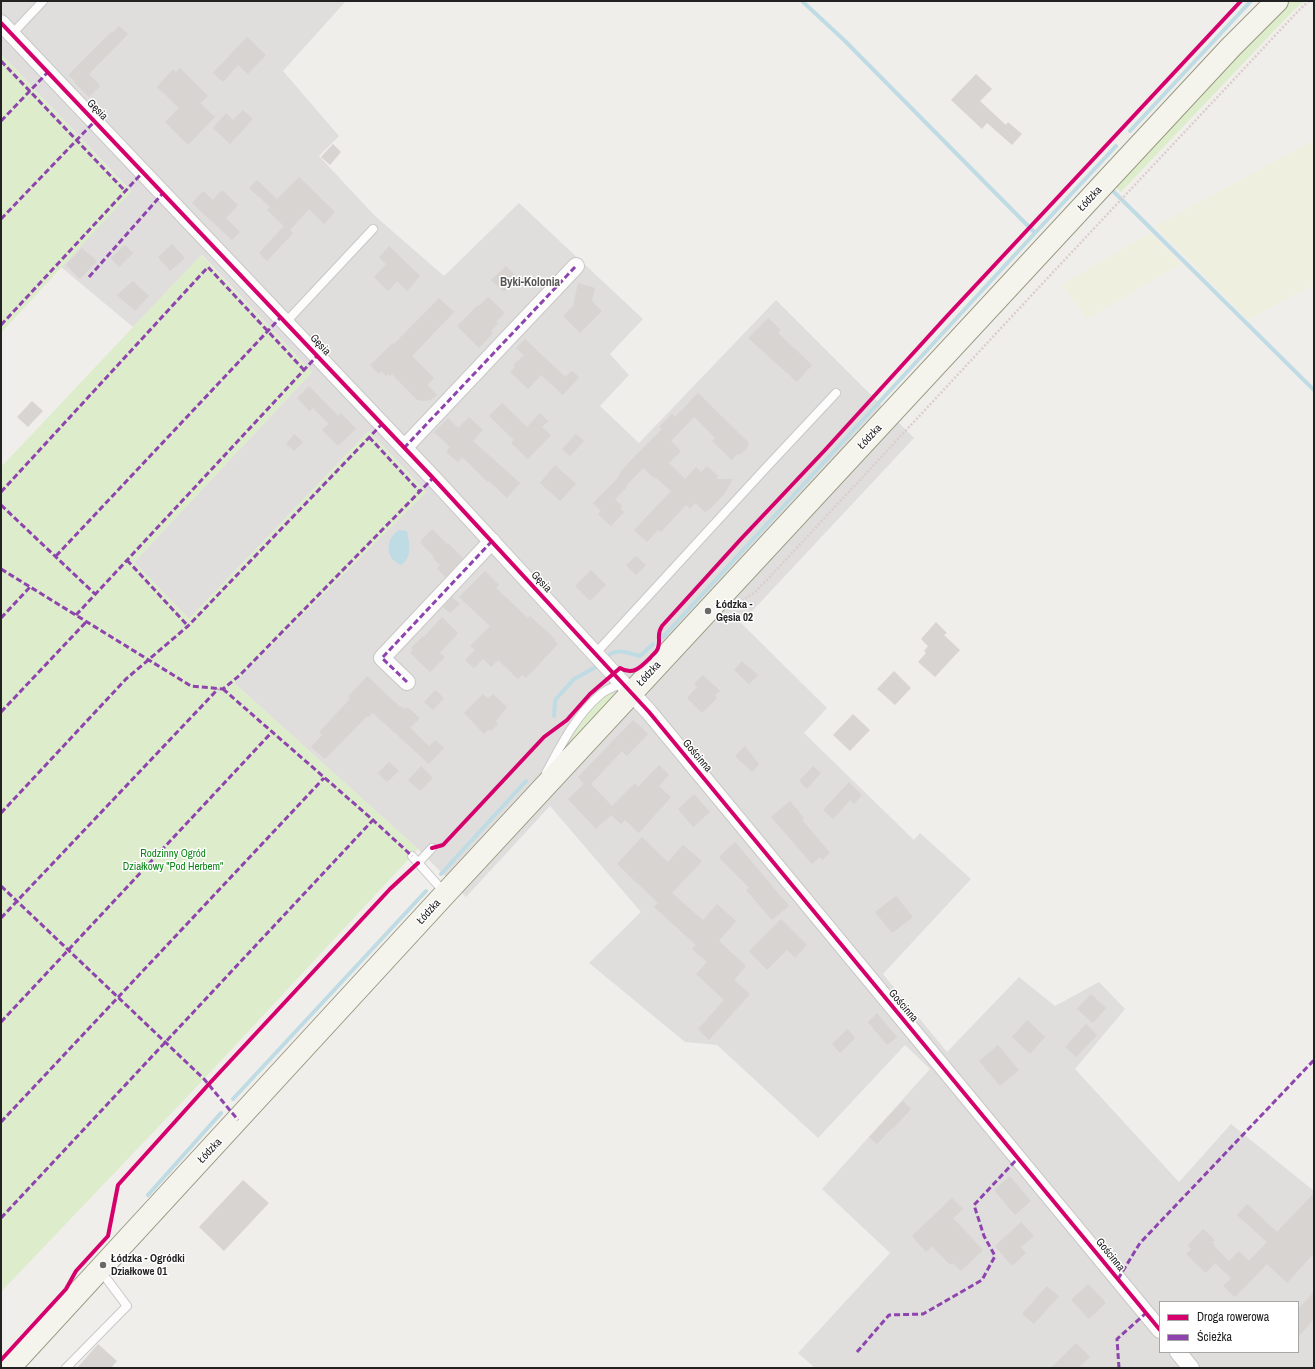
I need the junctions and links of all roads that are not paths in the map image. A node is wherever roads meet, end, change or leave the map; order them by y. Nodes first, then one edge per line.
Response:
1 (43, 1) edge
2 (1275, 2) edge
3 (6, 28) edge
4 (373, 229) dead end
5 (576, 266) dead end
6 (286, 322) junction
7 (836, 393) dead end
8 (404, 448) junction
9 (492, 541) junction
10 (595, 654) junction
11 (406, 682) dead end
12 (627, 688) junction
13 (432, 848) dead end
14 (412, 856) dead end
15 (418, 863) junction
16 (445, 894) junction
17 (98, 1271) junction
18 (1159, 1329) edge
19 (1179, 1353) edge
20 (9, 1368) edge
21 (66, 1368) edge
22 (1191, 1368) edge

1 - 3 lane
2 - 12 main road, Łódzka
3 - 6 street, Gęsia
4 - 6 lane
5 - 8 street
6 - 8 street, Gęsia
7 - 10 lane
8 - 9 street, Gęsia
9 - 10 street, Gęsia
9 - 11 street
10 - 12 street, Gęsia
12 - 16 main road, Łódzka
12 - 18 street, Gościnna
13 - 15 lane
14 - 15 lane
15 - 16 lane
16 - 17 main road, Łódzka
17 - 20 main road, Łódzka
17 - 21 lane
19 - 22 street

